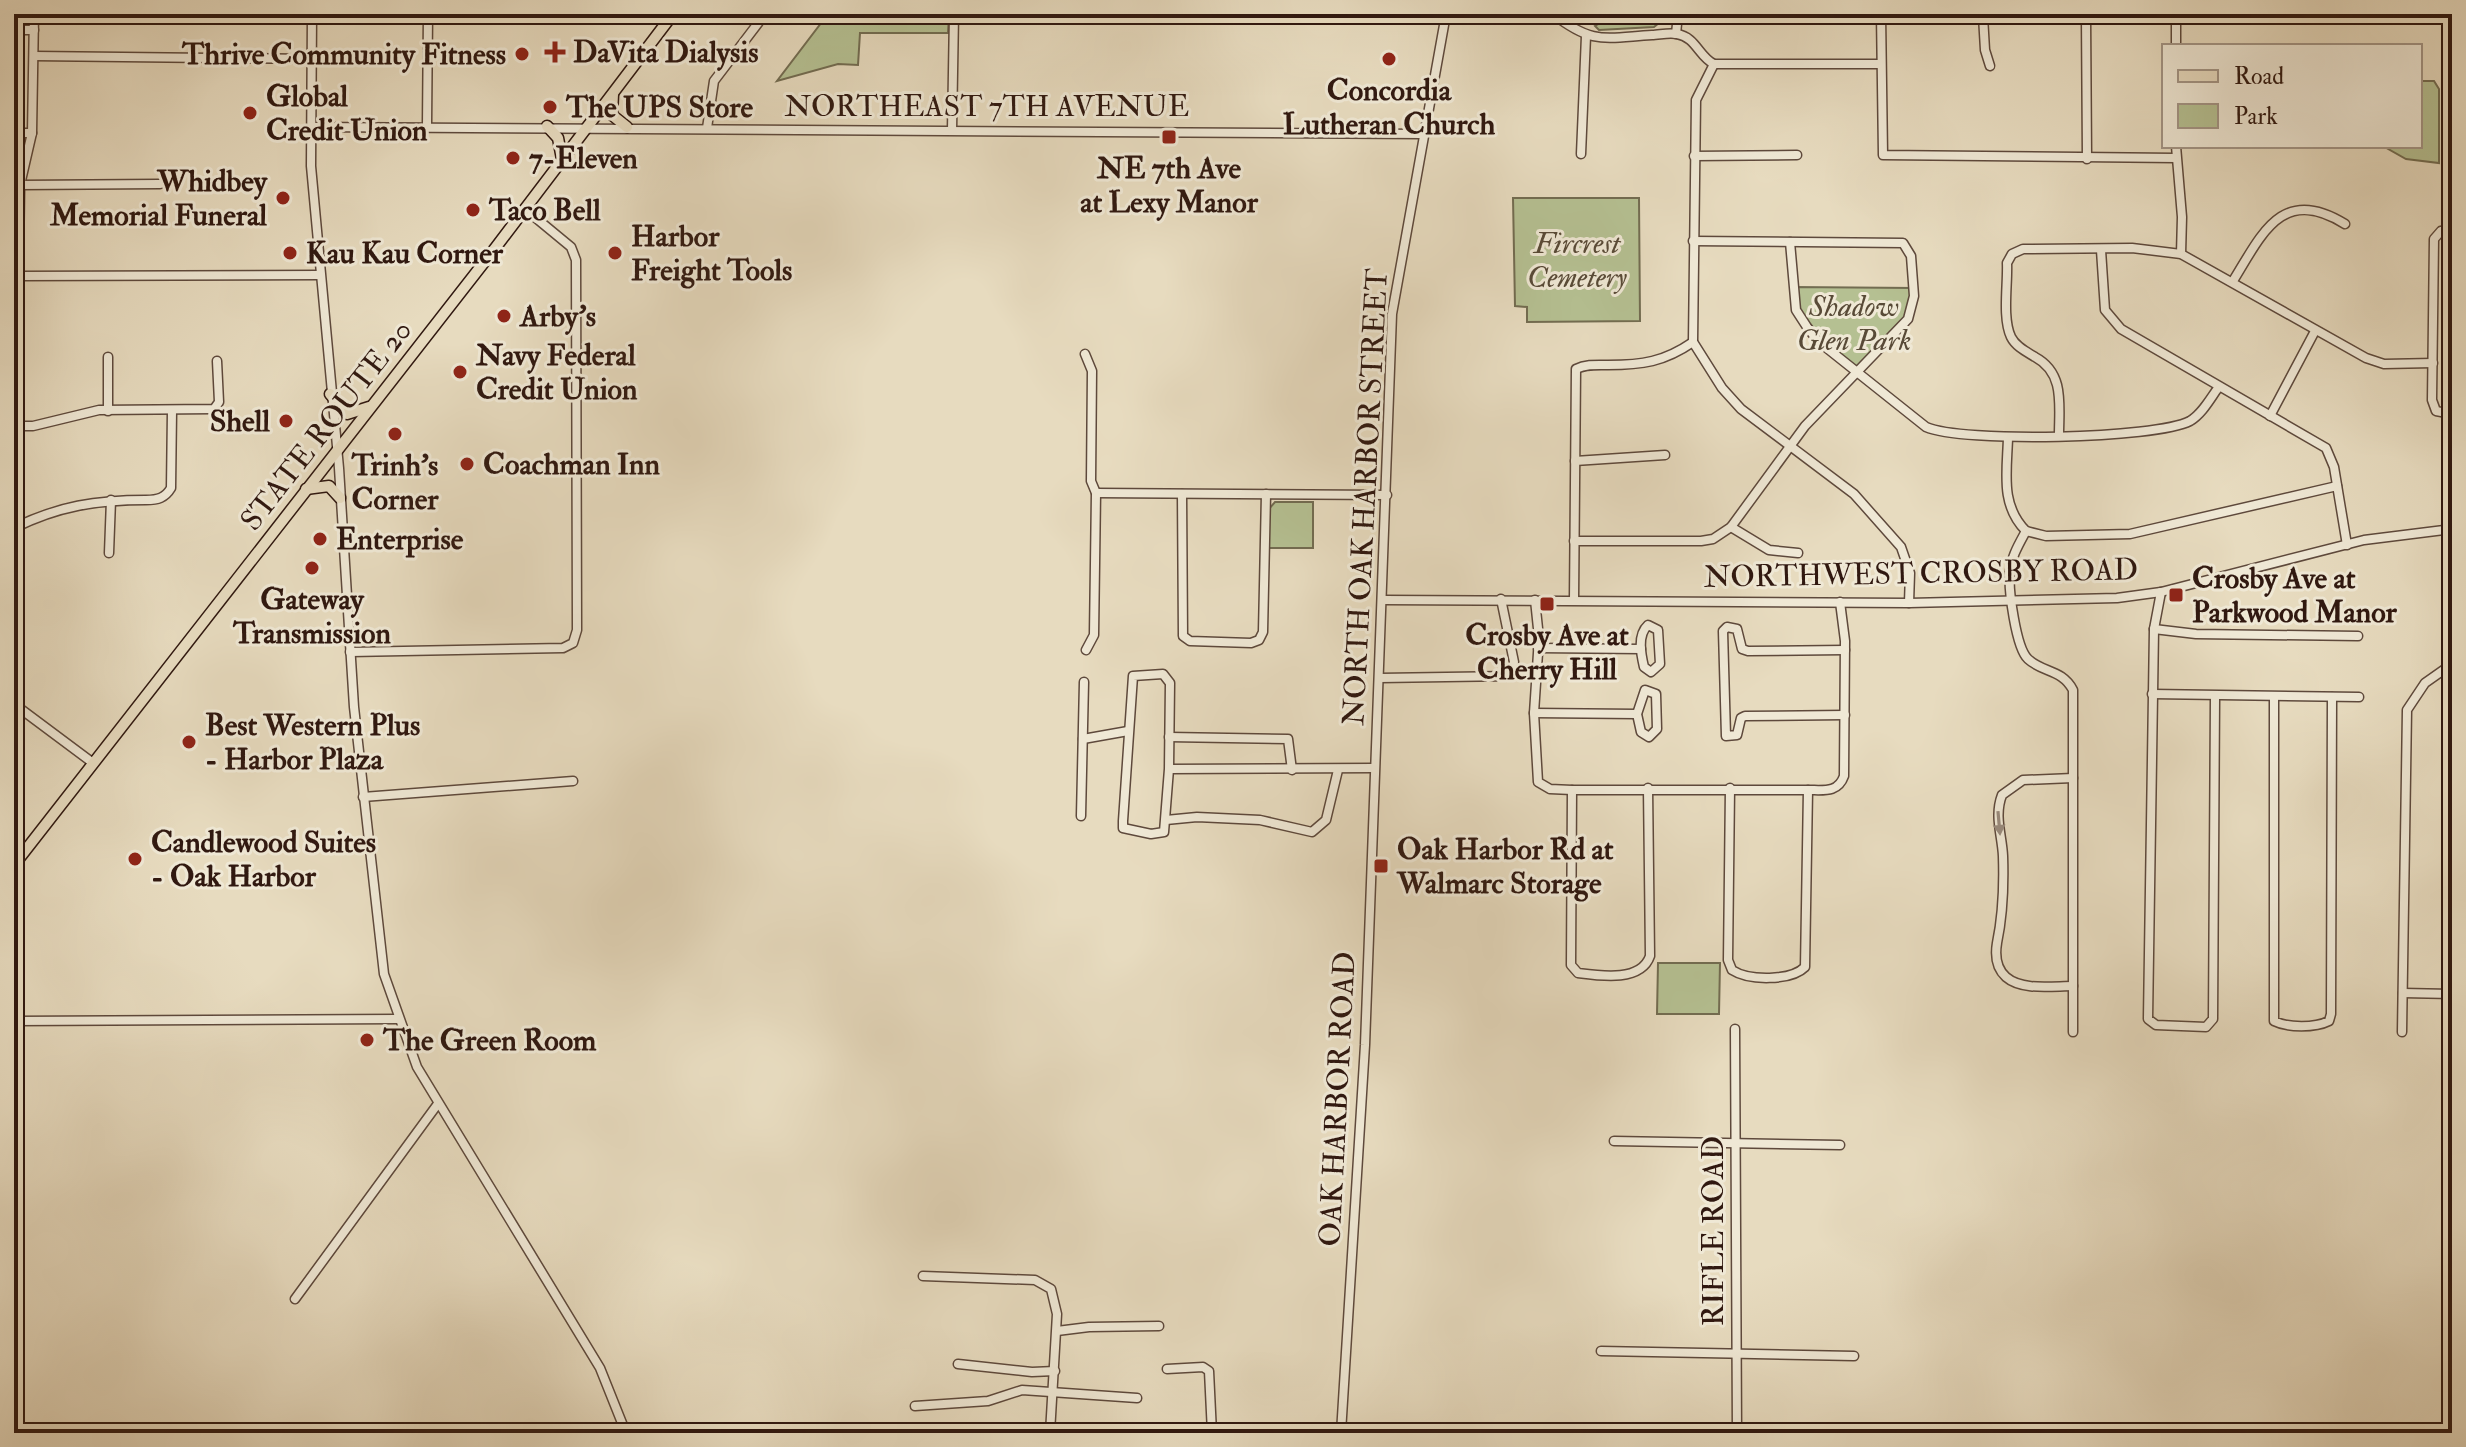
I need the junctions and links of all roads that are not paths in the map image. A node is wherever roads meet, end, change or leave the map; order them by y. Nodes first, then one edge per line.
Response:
1 (34, 14) edge
2 (312, 14) edge
3 (428, 14) edge
4 (673, 14) edge
5 (765, 14) edge
6 (954, 14) edge
7 (1446, 14) edge
8 (1553, 14) edge
9 (1678, 14) edge
10 (2176, 14) edge
11 (1881, 15) edge
12 (1983, 16) junction
13 (14, 30) edge
14 (34, 30) junction
15 (1676, 34) junction
16 (1586, 36) junction
17 (2176, 44) edge
18 (34, 56) junction
19 (312, 59) junction
20 (1714, 64) junction
21 (1881, 64) junction
22 (1990, 66) dead end
23 (614, 89) junction
24 (427, 125) junction
25 (547, 126) junction
26 (311, 127) junction
27 (584, 127) junction
28 (627, 127) junction
29 (707, 128) junction
30 (952, 130) junction
31 (14, 133) edge
32 (32, 133) junction
33 (1422, 134) junction
34 (2176, 148) edge
35 (1581, 154) dead end
36 (1797, 155) dead end
37 (1694, 156) junction
38 (2176, 158) junction
39 (562, 159) junction
40 (2087, 159) junction
41 (160, 184) dead end
42 (20, 185) junction
43 (525, 209) junction
44 (2345, 224) dead end
45 (17, 226) edge
46 (2452, 229) edge
47 (1693, 241) junction
48 (1790, 242) junction
49 (2101, 250) junction
50 (2181, 254) junction
51 (320, 275) junction
52 (19, 276) junction
53 (2233, 281) junction
54 (16, 316) edge
55 (2315, 331) junction
56 (1693, 342) junction
57 (1085, 354) dead end
58 (108, 357) dead end
59 (217, 361) dead end
60 (2433, 363) junction
61 (1858, 369) junction
62 (2218, 388) junction
63 (330, 394) junction
64 (371, 406) junction
65 (108, 411) junction
66 (172, 411) junction
67 (2452, 414) edge
68 (2270, 416) junction
69 (16, 426) edge
70 (2059, 435) junction
71 (2008, 438) junction
72 (1789, 447) junction
73 (336, 451) junction
74 (1665, 455) dead end
75 (1575, 461) junction
76 (2337, 486) junction
77 (306, 489) junction
78 (1096, 493) junction
79 (1182, 494) junction
80 (1266, 494) junction
81 (1387, 495) junction
82 (340, 498) junction
83 (111, 500) junction
84 (1731, 527) junction
85 (15, 528) edge
86 (2452, 529) edge
87 (2026, 531) junction
88 (1574, 541) junction
89 (2347, 545) junction
90 (109, 553) dead end
91 (1798, 553) dead end
92 (2161, 592) junction
93 (1501, 599) junction
94 (1384, 600) junction
95 (1535, 600) junction
96 (1574, 600) junction
97 (2011, 601) junction
98 (1840, 602) junction
99 (1909, 603) junction
100 (14, 629) edge
101 (2154, 629) junction
102 (2358, 636) dead end
103 (1538, 648) junction
104 (1641, 649) junction
105 (1086, 650) dead end
106 (1845, 650) junction
107 (350, 652) junction
108 (2452, 664) edge
109 (1380, 678) junction
110 (1084, 682) dead end
111 (2152, 694) junction
112 (2332, 697) junction
113 (2359, 697) dead end
114 (2215, 698) junction
115 (2274, 698) junction
116 (14, 704) edge
117 (1534, 713) junction
118 (1637, 714) junction
119 (1845, 715) junction
120 (1128, 731) junction
121 (1169, 737) junction
122 (1083, 739) junction
123 (93, 763) junction
124 (1374, 768) junction
125 (1169, 769) junction
126 (1292, 770) junction
127 (1338, 770) junction
128 (2073, 778) junction
129 (573, 781) dead end
130 (1648, 788) junction
131 (1730, 788) junction
132 (1572, 790) junction
133 (1808, 790) junction
134 (363, 797) junction
135 (1081, 816) dead end
136 (1166, 820) junction
137 (14, 865) edge
138 (2073, 986) junction
139 (2403, 993) junction
140 (2452, 994) edge
141 (398, 1019) junction
142 (14, 1021) edge
143 (1735, 1029) dead end
144 (2073, 1032) dead end
145 (2402, 1032) dead end
146 (437, 1105) junction
147 (1614, 1141) dead end
148 (1737, 1142) junction
149 (1840, 1145) dead end
150 (923, 1276) dead end
151 (295, 1299) dead end
152 (1159, 1326) dead end
153 (1057, 1331) junction
154 (1601, 1351) dead end
155 (1737, 1353) junction
156 (1854, 1356) dead end
157 (958, 1364) dead end
158 (1167, 1369) dead end
159 (1055, 1371) junction
160 (1053, 1392) junction
161 (1137, 1398) dead end
162 (915, 1406) dead end
163 (626, 1433) edge
164 (1050, 1433) edge
165 (1212, 1433) edge
166 (1341, 1433) edge
167 (1737, 1433) edge

1 - 14 street
2 - 19 street
3 - 24 street
4 - 23 main road, STATE ROUTE 20
5 - 29 street
6 - 30 street
7 - 33 street, NORTH OAK HARBOR STREET
8 - 16 street
9 - 15 street
10 - 17 street
11 - 12 street
11 - 21 street
12 - 22 street
12 - 40 street
13 - 14 street
14 - 18 street
15 - 16 street
15 - 20 street
16 - 35 street
18 - 19 street
18 - 32 street
19 - 26 street
20 - 21 street
20 - 37 street
21 - 40 street
23 - 27 main road, STATE ROUTE 20
23 - 28 main road
24 - 25 street, NORTHEAST 7TH AVENUE
24 - 26 street, NORTHEAST 7TH AVENUE
25 - 27 street, NORTHEAST 7TH AVENUE
25 - 39 main road
26 - 51 street
27 - 28 street, NORTHEAST 7TH AVENUE
27 - 39 main road, STATE ROUTE 20
28 - 29 street, NORTHEAST 7TH AVENUE
29 - 30 street, NORTHEAST 7TH AVENUE
30 - 33 street, NORTHEAST 7TH AVENUE
31 - 32 street
32 - 42 street
33 - 81 street, NORTH OAK HARBOR STREET
34 - 38 street
36 - 37 street
37 - 47 street
38 - 40 street
38 - 50 street
39 - 43 main road, STATE ROUTE 20
41 - 42 street
42 - 45 street
43 - 64 main road, STATE ROUTE 20
43 - 107 street
44 - 53 street
45 - 52 street
46 - 60 street
47 - 48 street
47 - 56 street
48 - 61 street
48 - 61 street
49 - 50 street
49 - 62 street
49 - 70 street
50 - 53 street
51 - 52 street
51 - 63 street
52 - 54 street
53 - 55 street
54 - 69 street
55 - 60 street
55 - 68 street
56 - 72 street
56 - 75 street
57 - 78 street
58 - 65 street
59 - 66 street
60 - 67 street
61 - 71 street
61 - 72 street
62 - 68 street
62 - 70 street
63 - 64 main road
63 - 73 street
64 - 73 main road, STATE ROUTE 20
65 - 66 street
65 - 69 street
66 - 83 street
68 - 76 street
69 - 85 street
70 - 71 street
71 - 87 street
72 - 84 street
72 - 99 street
73 - 77 main road, STATE ROUTE 20
73 - 82 street
74 - 75 street
75 - 88 street
76 - 87 street
76 - 89 street
77 - 82 main road
77 - 123 main road, STATE ROUTE 20
78 - 79 street
78 - 105 street
79 - 80 street
79 - 80 street
80 - 81 street
81 - 94 street, NORTH OAK HARBOR STREET
82 - 107 street
83 - 85 street
83 - 90 street
84 - 88 street
84 - 91 street
85 - 100 street
86 - 89 street, NORTHWEST CROSBY ROAD
87 - 97 street
88 - 96 street
89 - 92 street, NORTHWEST CROSBY ROAD
92 - 97 street, NORTHWEST CROSBY ROAD
92 - 101 street
93 - 94 street, NORTHWEST CROSBY ROAD
93 - 95 street, NORTHWEST CROSBY ROAD
93 - 109 street
94 - 109 street, NORTH OAK HARBOR STREET
95 - 96 street, NORTHWEST CROSBY ROAD
95 - 103 street
96 - 98 street, NORTHWEST CROSBY ROAD
97 - 99 street, NORTHWEST CROSBY ROAD
97 - 128 street
98 - 99 street, NORTHWEST CROSBY ROAD
98 - 106 street
101 - 102 street
101 - 111 street
103 - 104 street
103 - 117 street
104 - 104 street
106 - 119 street
106 - 119 street
107 - 134 street
108 - 139 street
109 - 124 street, NORTH OAK HARBOR STREET
110 - 122 street
111 - 114 street
111 - 114 street
112 - 113 street
112 - 115 street
112 - 115 street
114 - 115 street
116 - 123 street
117 - 118 street
117 - 132 street
118 - 118 street
119 - 133 street
120 - 121 street
120 - 122 street
120 - 136 street
121 - 125 street
121 - 126 street
122 - 135 street
123 - 137 main road, STATE ROUTE 20
124 - 127 street
124 - 166 street, OAK HARBOR ROAD
125 - 126 street
125 - 136 street
126 - 127 street
127 - 136 street
128 - 138 street
128 -> 138 street
129 - 134 street
130 - 131 street
130 - 132 street
130 - 132 street
131 - 133 street
131 - 133 street
134 - 141 street
138 - 144 street
139 - 140 street
139 - 145 street
141 - 142 street
141 - 146 street
143 - 148 street, RIFLE ROAD
146 - 151 street
146 - 163 street
147 - 148 street
148 - 149 street
148 - 155 street, RIFLE ROAD
150 - 153 street
152 - 153 street
153 - 159 street
154 - 155 street
155 - 156 street
155 - 167 street, RIFLE ROAD
157 - 159 street
158 - 165 street
159 - 160 street
160 - 161 street
160 - 162 street
160 - 164 street

